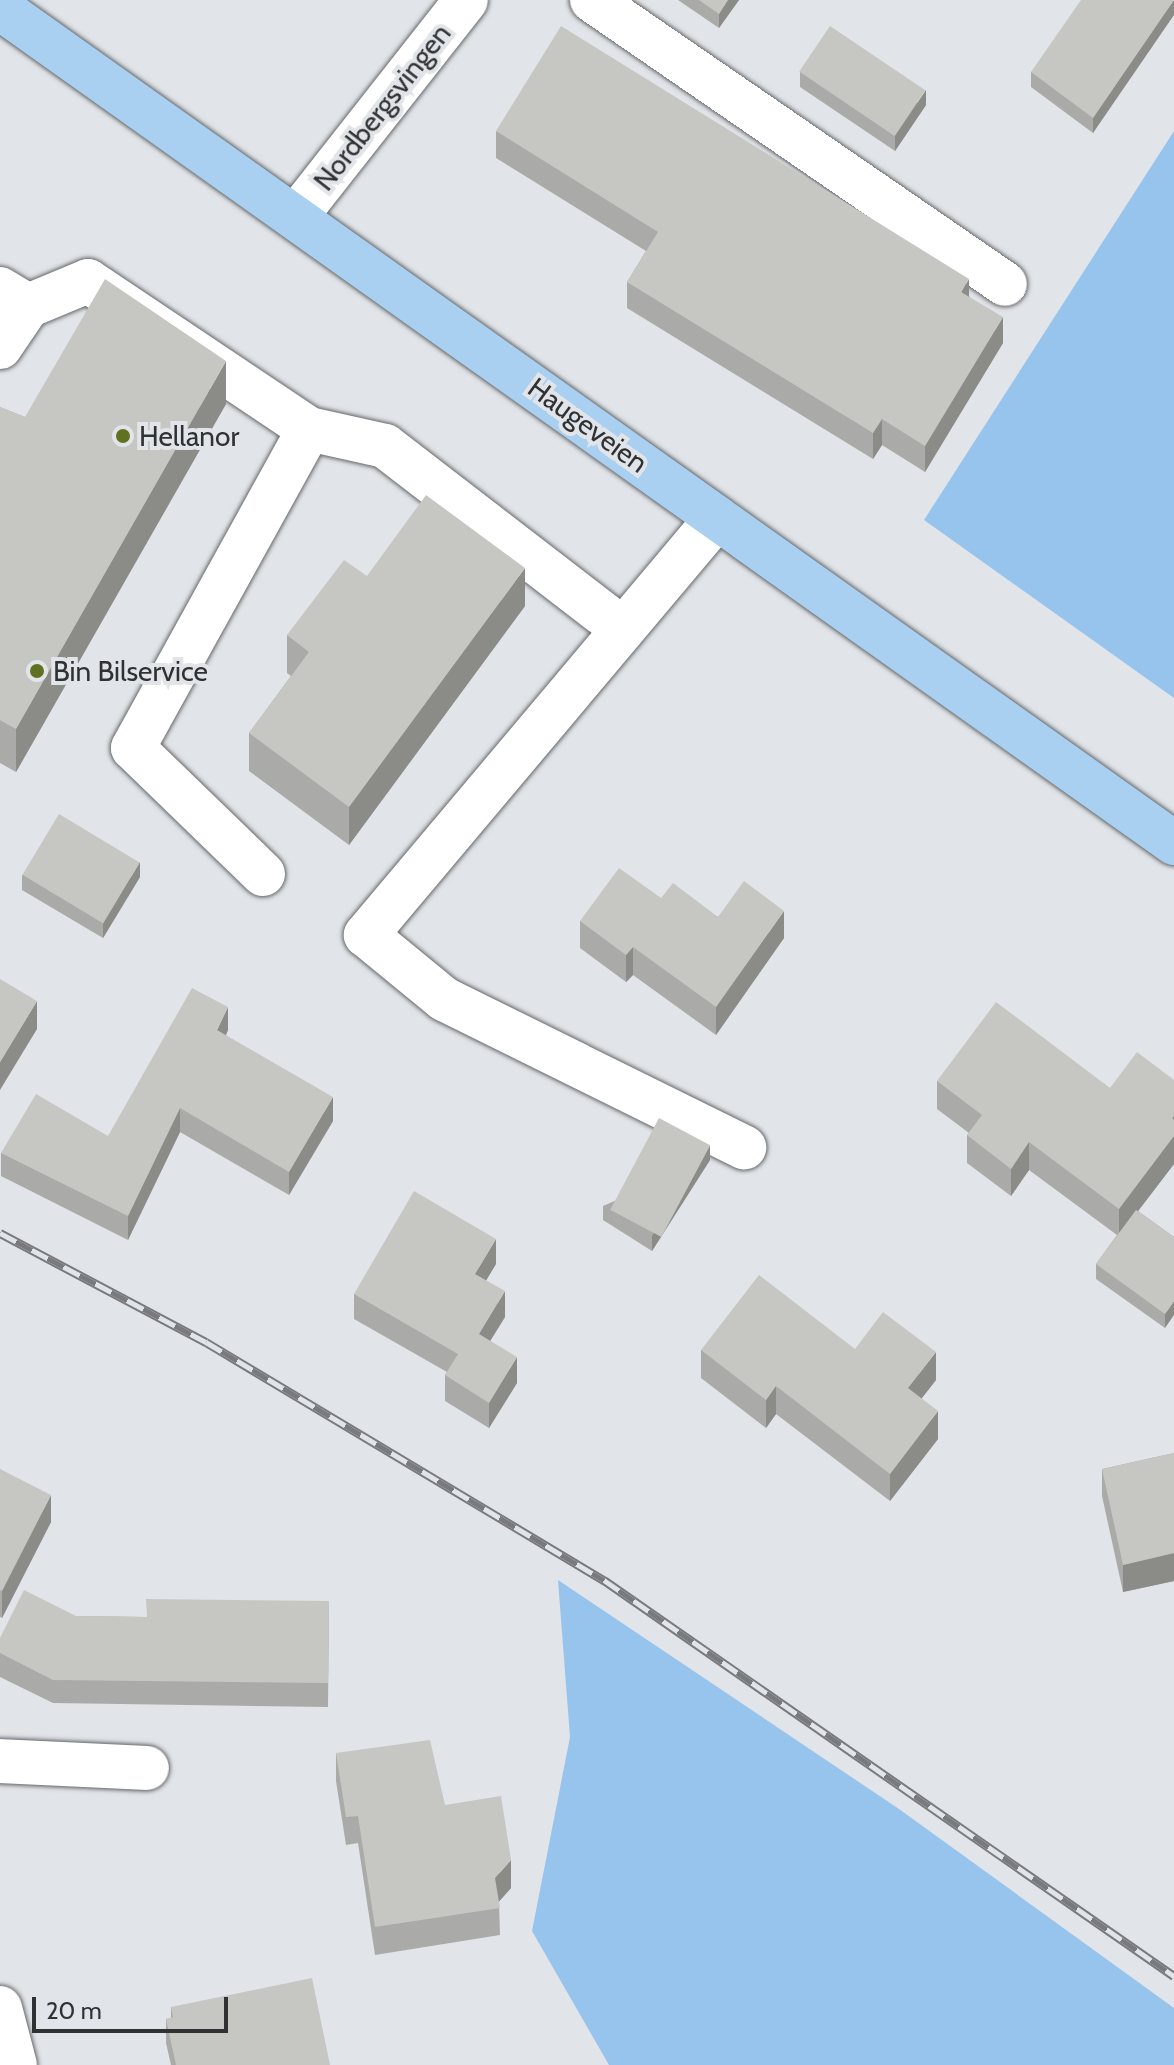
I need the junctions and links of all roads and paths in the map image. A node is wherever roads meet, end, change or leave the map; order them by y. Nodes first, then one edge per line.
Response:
1 (466, 0) edge
2 (592, 0) edge
3 (0, 8) edge
4 (297, 215) junction
5 (1005, 284) dead end
6 (14, 297) edge
7 (0, 347) edge
8 (309, 429) junction
9 (716, 519) junction
10 (623, 629) junction
11 (1174, 843) edge
12 (263, 874) dead end
13 (744, 1147) dead end
14 (0, 1761) edge
15 (147, 1768) dead end
16 (0, 2008) edge
17 (15, 2065) edge

1 - 4 street, Nordbergsvingen
2 - 5 street
3 - 4 main road, Haugeveien
4 - 9 main road, Haugeveien
6 - 7 street
6 - 8 street
8 - 10 street
8 - 12 street
9 - 10 street
9 - 11 main road, Haugeveien
10 - 13 street
14 - 15 street
16 - 17 street

